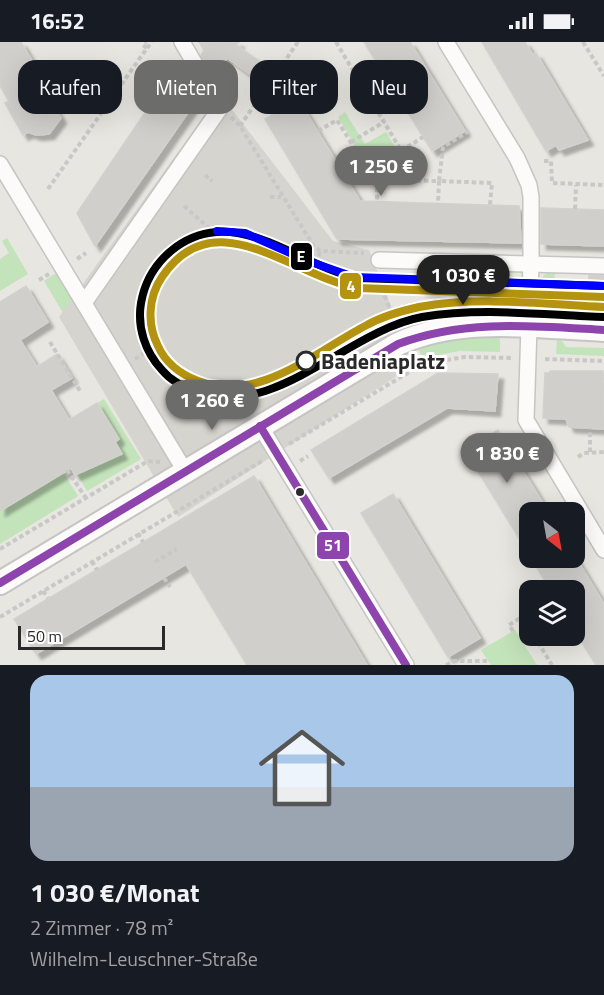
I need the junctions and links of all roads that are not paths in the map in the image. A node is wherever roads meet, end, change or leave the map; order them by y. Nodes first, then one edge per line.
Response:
1 (182, 42) edge
2 (446, 42) edge
3 (193, 60) tunnel mouth
4 (216, 114) edge
5 (0, 164) edge
6 (377, 260) road end
7 (531, 264) junction
8 (604, 266) edge
9 (84, 303) junction
10 (530, 327) junction
11 (604, 330) edge
12 (260, 426) junction
13 (185, 471) junction
14 (604, 550) edge
15 (0, 583) edge
16 (406, 665) edge

1 - 3 street
2 - 7 street
4 - 9 street
5 - 9 street
6 - 7 street
7 - 8 street
7 - 10 street
9 - 13 street
10 - 11 street
10 - 12 street
10 - 14 street
12 - 13 street
12 - 16 street
13 - 15 street

